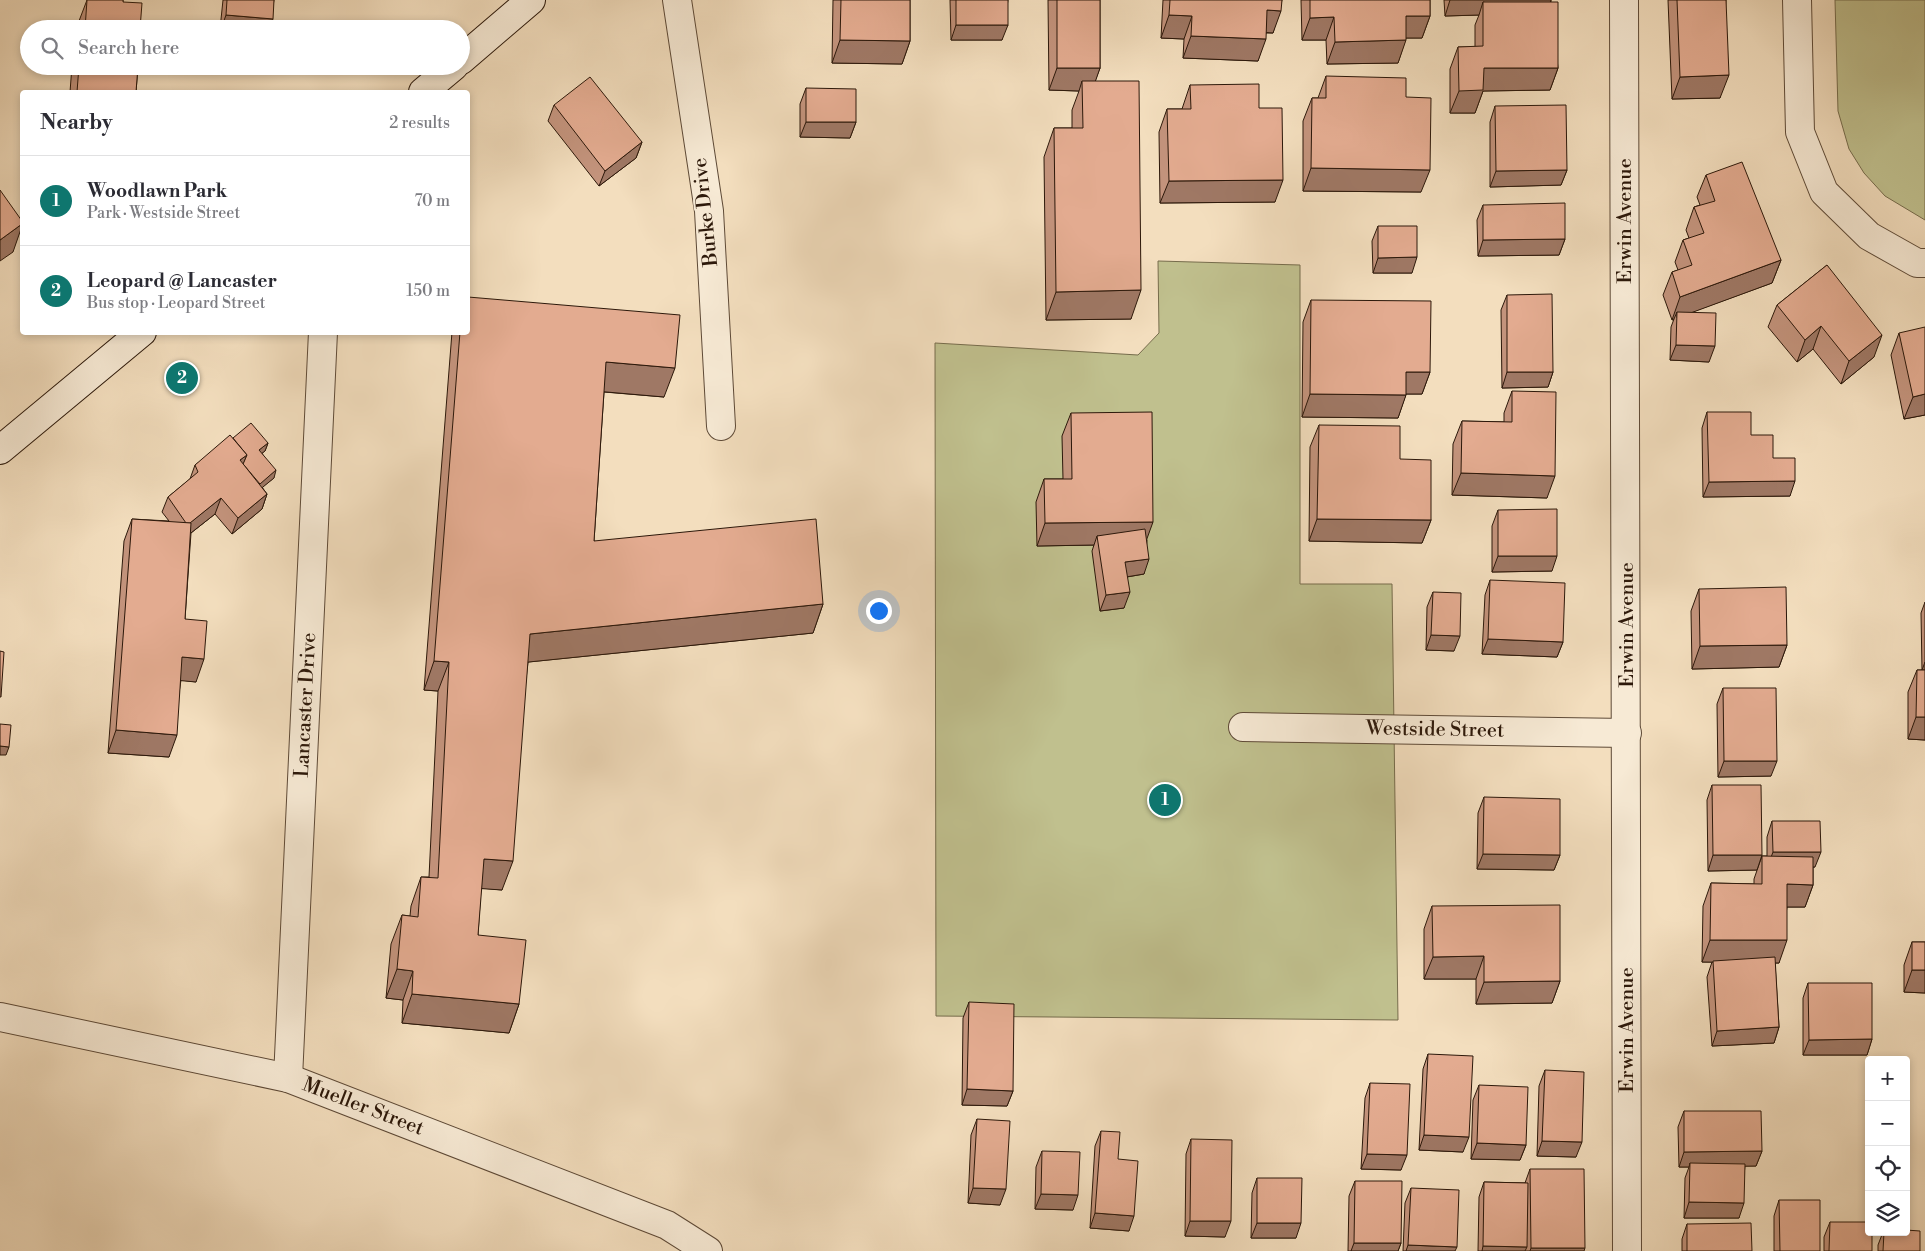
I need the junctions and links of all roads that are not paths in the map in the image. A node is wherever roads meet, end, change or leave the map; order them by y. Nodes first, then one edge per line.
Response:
1 (531, 0) edge
2 (677, 0) edge
3 (1624, 0) edge
4 (1797, 0) edge
5 (470, 52) edge
6 (443, 75) edge
7 (425, 90) edge
8 (1925, 264) edge
9 (138, 335) edge
10 (324, 335) edge
11 (721, 426) dead end
12 (0, 450) edge
13 (1242, 727) dead end
14 (1627, 733) junction
15 (0, 1017) edge
16 (288, 1078) junction
17 (708, 1251) edge
18 (1627, 1251) edge

1 - 5 street
2 - 11 street, Burke Drive
3 - 14 street, Erwin Avenue
4 - 8 street
6 - 7 street
9 - 12 street
10 - 16 street, Lancaster Drive
13 - 14 street, Westside Street
14 - 18 street, Erwin Avenue
15 - 16 street, Mueller Street
16 - 17 street, Mueller Street

